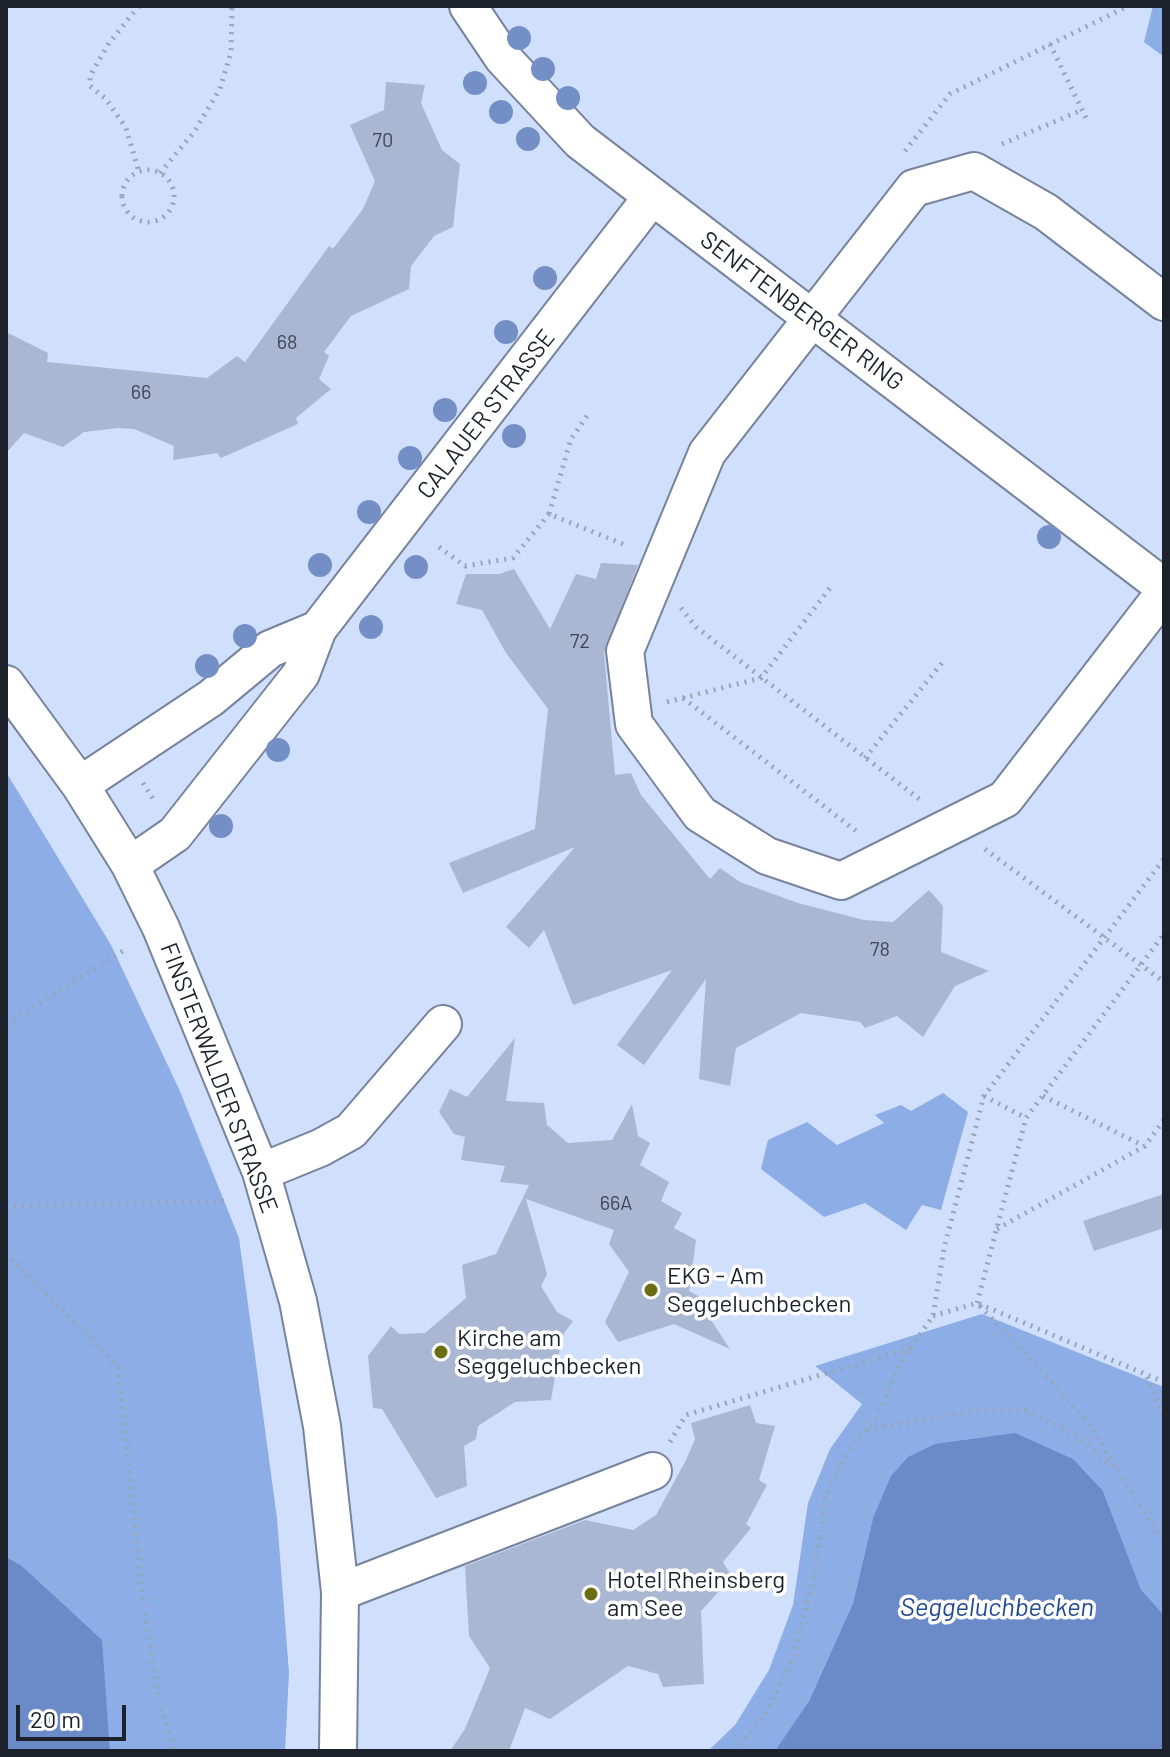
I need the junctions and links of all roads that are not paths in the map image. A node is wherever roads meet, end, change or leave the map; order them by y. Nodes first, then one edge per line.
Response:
1 (468, 6) edge
2 (651, 198) junction
3 (1164, 302) edge
4 (813, 317) junction
5 (1164, 590) edge
6 (318, 629) junction
7 (6, 684) edge
8 (80, 785) junction
9 (130, 865) junction
10 (443, 1024) dead end
11 (261, 1172) junction
12 (653, 1471) road end
13 (340, 1592) junction
14 (338, 1751) edge

1 - 2 street, SENFTENBERGER RING
2 - 4 street, SENFTENBERGER RING
2 - 6 street, CALAUER STRASSE
3 - 4 street
4 - 5 street, SENFTENBERGER RING
4 - 5 street
6 - 8 street, CALAUER STRASSE
6 - 9 street, CALAUER STRASSE
7 - 8 street, FINSTERWALDER STRASSE
8 - 9 street, FINSTERWALDER STRASSE
9 - 11 street, FINSTERWALDER STRASSE
10 - 11 street
11 - 13 street, FINSTERWALDER STRASSE
12 - 13 street
13 - 14 street, FINSTERWALDER STRASSE

